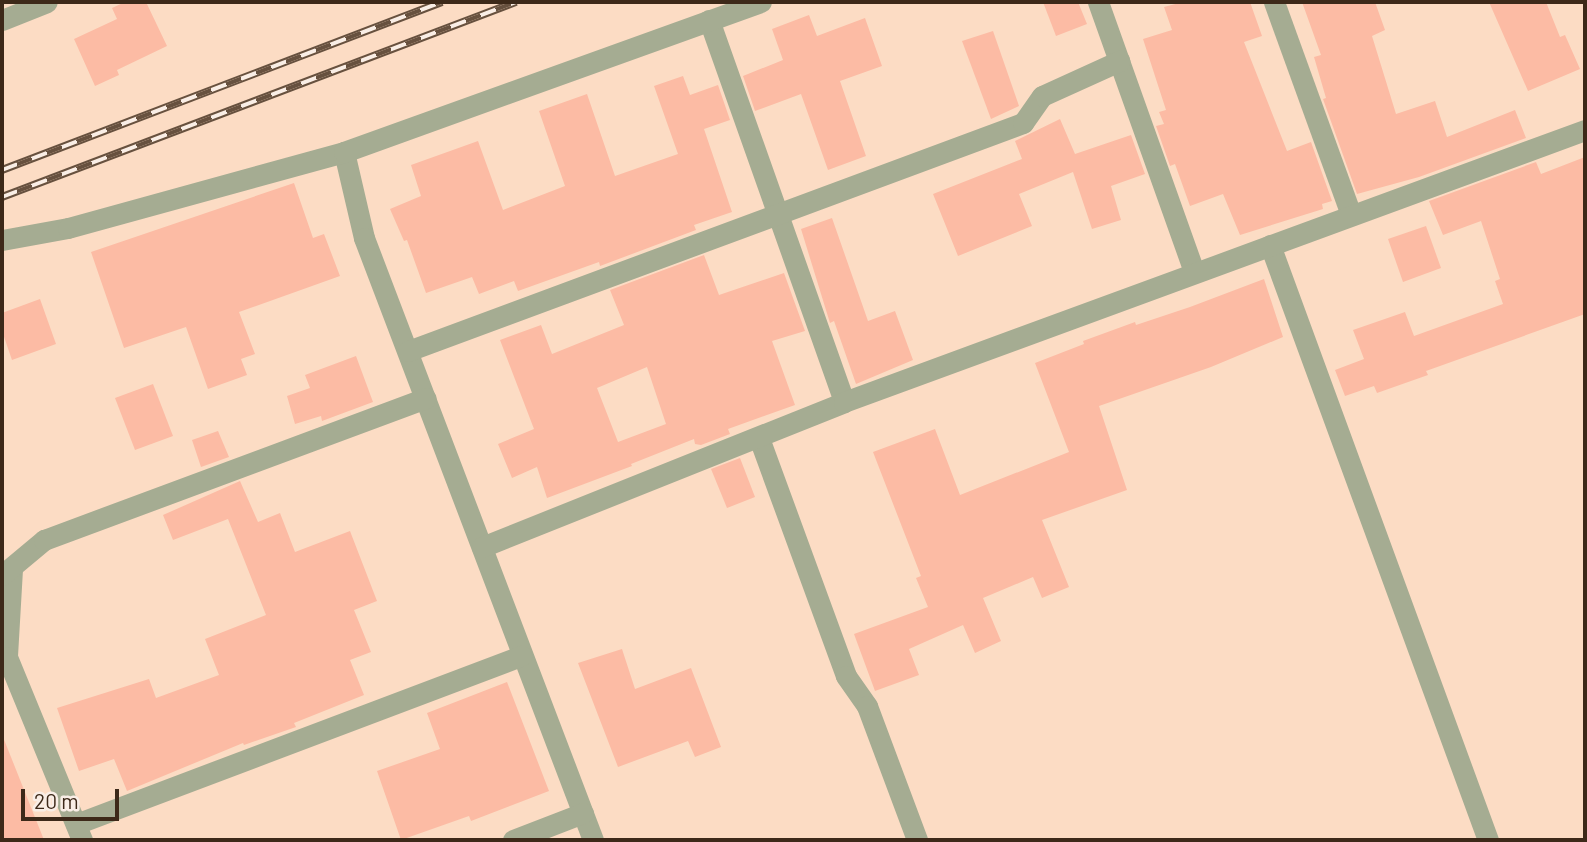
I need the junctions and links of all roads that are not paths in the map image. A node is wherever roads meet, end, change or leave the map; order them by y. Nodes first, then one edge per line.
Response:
1 (47, 2) edge
2 (761, 2) edge
3 (1098, 2) edge
4 (1274, 2) edge
5 (2, 20) edge
6 (709, 20) junction
7 (1119, 61) junction
8 (1585, 130) edge
9 (344, 152) junction
10 (776, 215) junction
11 (1351, 215) junction
12 (2, 240) edge
13 (1269, 245) junction
14 (1194, 272) junction
15 (408, 351) junction
16 (425, 398) junction
17 (844, 402) junction
18 (759, 438) junction
19 (482, 547) junction
20 (7, 572) edge
21 (521, 656) junction
22 (583, 813) junction
23 (79, 832) edge
24 (513, 840) edge
25 (593, 840) edge
26 (917, 840) edge
27 (1488, 840) edge

1 - 5 street
2 - 6 street
3 - 7 street
4 - 11 street
6 - 9 street
6 - 10 street
7 - 10 street
7 - 14 street
8 - 11 street
9 - 12 street
9 - 15 street
10 - 15 street
10 - 17 street
11 - 13 street
13 - 14 street
13 - 27 street
14 - 17 street
15 - 16 street
16 - 19 street
16 - 20 street
17 - 18 street
18 - 19 street
18 - 26 street
19 - 21 street
20 - 23 street
21 - 22 street
21 - 23 street
22 - 24 street
22 - 25 street

